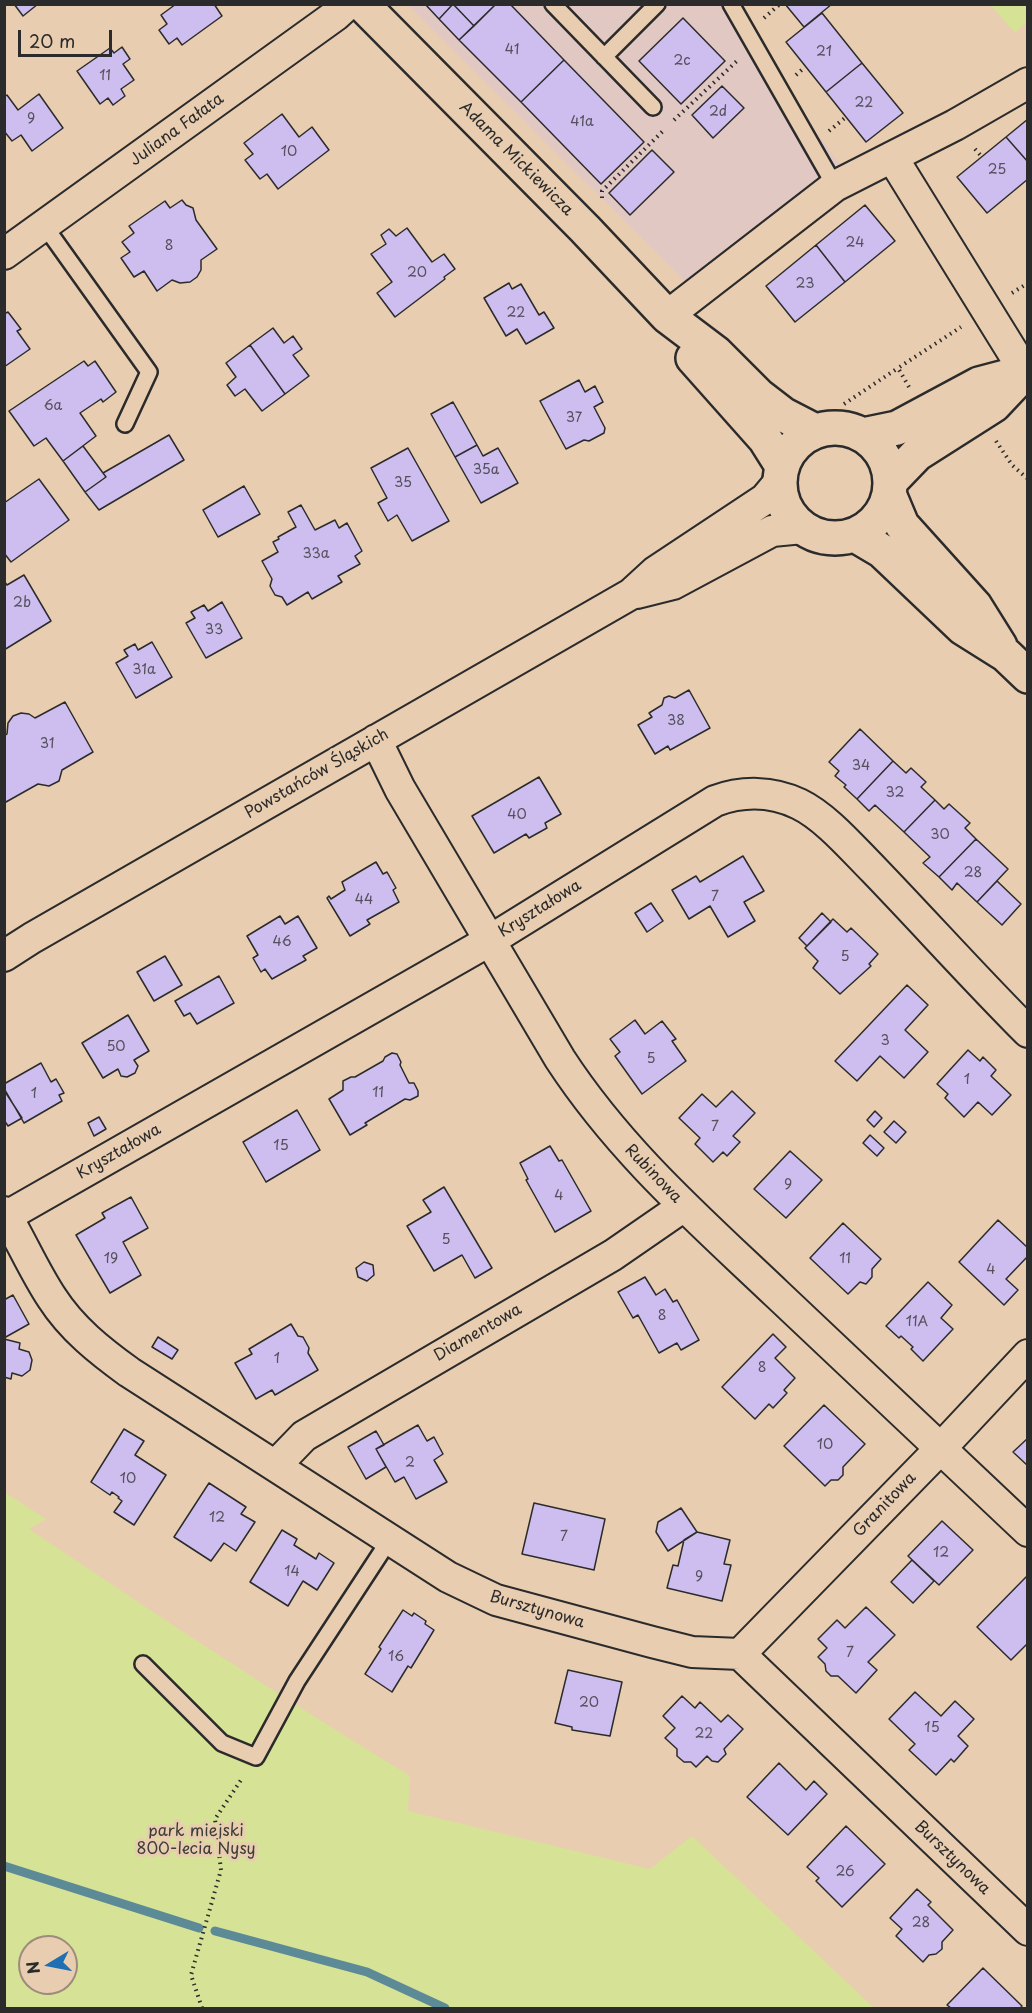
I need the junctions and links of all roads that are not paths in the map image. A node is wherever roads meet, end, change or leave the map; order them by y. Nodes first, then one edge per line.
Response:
1 (348, 4) edge
2 (362, 4) edge
3 (553, 4) edge
4 (657, 4) edge
5 (731, 4) edge
6 (604, 57) junction
7 (1028, 83) edge
8 (653, 106) dead end
9 (892, 157) junction
10 (835, 186) junction
11 (44, 225) junction
12 (4, 254) edge
13 (667, 316) junction
14 (1026, 372) edge
15 (125, 424) dead end
16 (815, 431) junction
17 (863, 435) junction
18 (781, 473) junction
19 (890, 488) junction
20 (803, 528) junction
21 (855, 535) junction
22 (631, 594) junction
23 (1017, 665) edge
24 (376, 740) junction
25 (489, 941) junction
26 (4, 956) edge
27 (1028, 1032) edge
28 (684, 1206) junction
29 (6, 1214) edge
30 (1028, 1355) edge
31 (940, 1448) junction
32 (276, 1465) junction
33 (1028, 1531) edge
34 (390, 1539) junction
35 (740, 1654) junction
36 (143, 1664) dead end
37 (1028, 1930) edge

1 - 11 street, Juliana Fałata
2 - 13 street, Adama Mickiewicza
3 - 6 lane
4 - 6 lane
5 - 10 lane
6 - 8 lane
7 - 9 street
9 - 10 street
9 - 14 street
10 - 13 street
11 - 12 street, Juliana Fałata
11 - 15 lane
13 - 16 street, Adama Mickiewicza
13 - 18 street, Adama Mickiewicza
14 - 17 street
14 - 19 street
16 - 17 street
16 - 18 street
17 - 19 street
18 - 20 street
18 - 22 street, Powstańców Śląskich
19 - 21 street
19 - 23 street
20 - 21 street
20 - 22 street, Powstańców Śląskich
21 - 23 street
22 - 24 street, Powstańców Śląskich
24 - 25 street, Rubinowa
24 - 26 street, Powstańców Śląskich
25 - 27 street, Kryształowa
25 - 28 street, Rubinowa
25 - 29 street, Kryształowa
28 - 31 street, Rubinowa
28 - 32 street, Diamentowa
29 - 32 street, Bursztynowa
30 - 31 street, Granitowa
31 - 33 street, Rubinowa
31 - 35 street, Granitowa
32 - 34 street, Bursztynowa
34 - 35 street, Bursztynowa
34 - 36 lane
35 - 37 street, Bursztynowa

